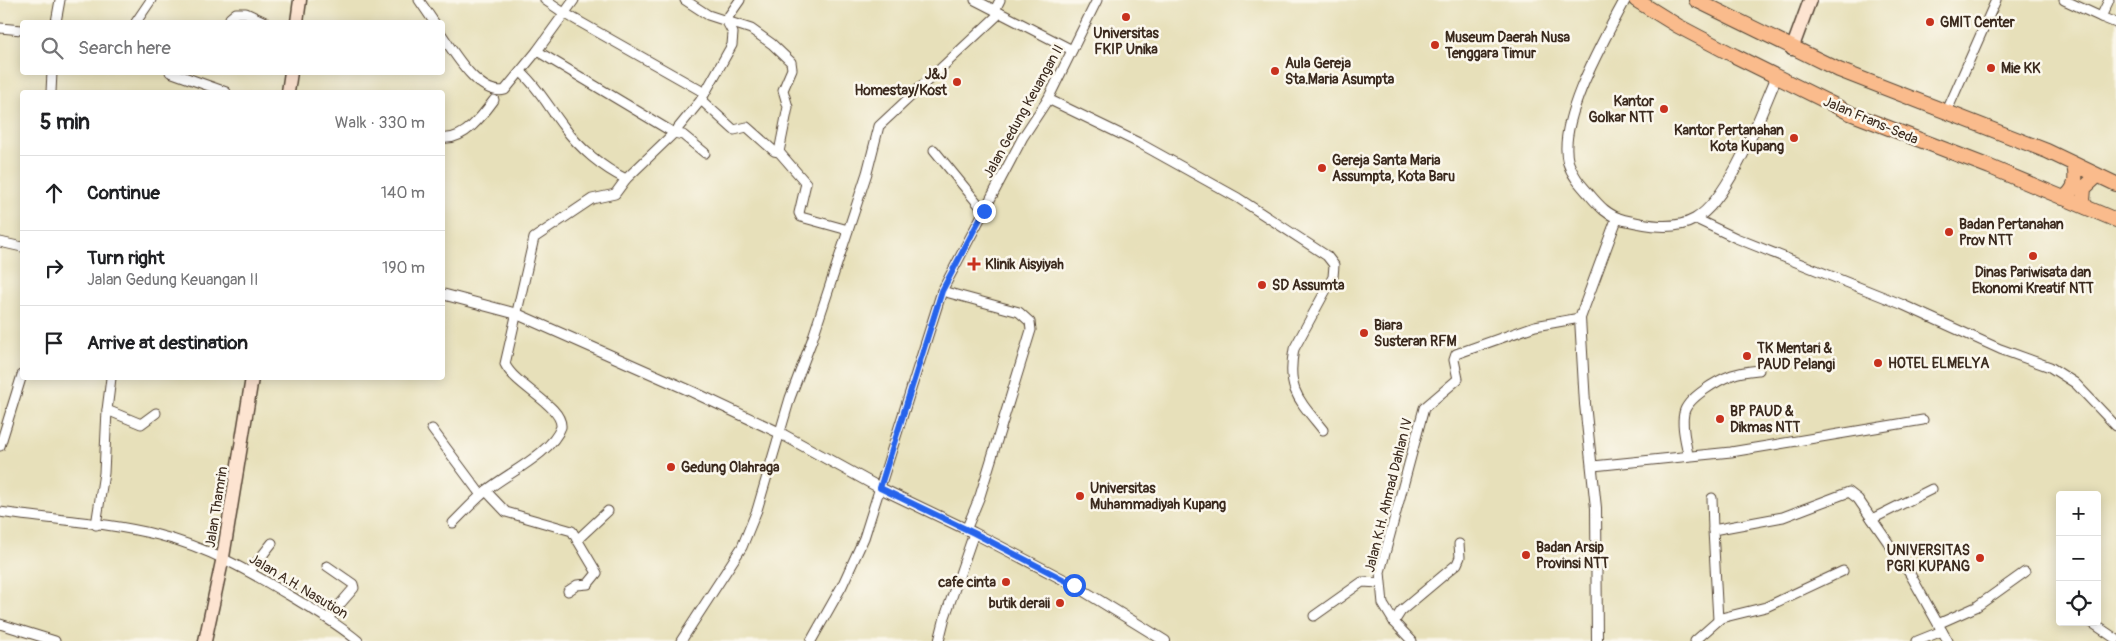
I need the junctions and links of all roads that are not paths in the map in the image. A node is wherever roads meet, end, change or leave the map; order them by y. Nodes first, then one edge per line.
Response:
1 (60, 0) edge
2 (151, 0) edge
3 (300, 0) edge
4 (419, 0) edge
5 (545, 0) edge
6 (574, 0) edge
7 (685, 0) edge
8 (740, 0) edge
9 (975, 0) edge
10 (1000, 0) edge
11 (1096, 0) edge
12 (1625, 0) edge
13 (1636, 0) edge
14 (1696, 0) edge
15 (1810, 0) edge
16 (1996, 0) edge
17 (2064, 0) edge
18 (2109, 0) edge
19 (998, 12) junction
20 (564, 13) junction
21 (2101, 17) junction
22 (230, 18) dead end
23 (56, 20) edge
24 (137, 20) edge
25 (262, 20) edge
26 (297, 20) edge
27 (433, 20) edge
28 (726, 20) junction
29 (2116, 22) edge
30 (0, 28) edge
31 (20, 30) edge
32 (445, 39) edge
33 (1792, 48) junction
34 (1072, 50) junction
35 (537, 51) junction
36 (521, 72) junction
37 (52, 75) edge
38 (178, 75) edge
39 (291, 75) edge
40 (1777, 76) junction
41 (51, 90) edge
42 (220, 90) edge
43 (288, 90) edge
44 (703, 96) junction
45 (1048, 99) junction
46 (494, 100) dead end
47 (1946, 113) junction
48 (674, 133) junction
49 (445, 138) edge
50 (934, 150) dead end
51 (779, 152) junction
52 (705, 153) dead end
53 (2074, 165) junction
54 (2098, 176) junction
55 (626, 179) junction
56 (2116, 184) edge
57 (2062, 198) junction
58 (2086, 207) junction
59 (984, 211) junction
60 (1617, 218) junction
61 (1696, 219) junction
62 (2116, 220) edge
63 (848, 230) junction
64 (0, 242) edge
65 (20, 247) edge
66 (942, 291) junction
67 (445, 295) edge
68 (517, 314) junction
69 (1580, 318) junction
70 (1759, 370) dead end
71 (20, 380) edge
72 (111, 380) edge
73 (252, 380) edge
74 (107, 410) junction
75 (156, 413) dead end
76 (1923, 420) dead end
77 (2116, 426) edge
78 (432, 429) dead end
79 (1323, 430) dead end
80 (780, 433) junction
81 (0, 446) edge
82 (1688, 455) junction
83 (1593, 466) junction
84 (880, 488) junction
85 (1932, 489) dead end
86 (484, 493) junction
87 (1712, 498) dead end
88 (608, 511) dead end
89 (0, 512) edge
90 (1872, 519) junction
91 (453, 523) dead end
92 (96, 524) junction
93 (1713, 530) junction
94 (970, 532) junction
95 (577, 540) junction
96 (272, 543) dead end
97 (1459, 544) dead end
98 (223, 557) junction
99 (326, 566) dead end
100 (250, 571) junction
101 (1843, 571) dead end
102 (2025, 572) dead end
103 (1380, 583) junction
104 (568, 591) dead end
105 (1314, 616) dead end
106 (328, 618) junction
107 (1718, 620) junction
108 (1394, 622) junction
109 (0, 624) edge
110 (2097, 626) edge
111 (1941, 627) junction
112 (2116, 640) edge
113 (55, 641) edge
114 (205, 641) edge
115 (358, 641) edge
116 (681, 641) edge
117 (811, 641) edge
118 (939, 641) edge
119 (1165, 641) edge
120 (1412, 641) edge
121 (1597, 641) edge
122 (1696, 641) edge
123 (1917, 641) edge
124 (1948, 641) edge

1 - 23 street
2 - 24 street
3 - 26 main road
4 - 27 street
5 - 20 street
6 - 20 street
7 - 28 street
8 - 28 street
9 - 19 street
10 - 19 street
11 - 34 street, Jalan Gedung Keuangan II
12 - 60 street
13 - 40 main road, Jalan Frans-Seda
14 - 33 main road
15 - 33 main road
16 - 47 street
17 - 21 street
18 - 21 street
19 - 34 street
19 - 63 street
20 - 35 street
20 - 44 street
21 - 29 street
22 - 25 street
28 - 44 street
28 - 51 street
30 - 31 street
32 - 36 street
33 - 47 main road
34 - 45 street, Jalan Gedung Keuangan II
35 - 36 street
35 - 48 street
36 - 55 street
37 - 41 street
38 - 42 street
39 - 43 main road
40 - 57 main road, Jalan Frans-Seda
40 - 61 street
44 - 48 street
44 - 51 street
45 - 59 street, Jalan Gedung Keuangan II
45 - 79 street
46 - 49 street
47 - 53 main road
48 - 52 street
48 - 55 street
50 - 59 street
51 - 63 street
53 - 54 main road
53 - 57 main road
54 - 56 main road
54 - 58 main road
55 - 68 street
57 - 58 main road, Jalan Frans-Seda
58 - 62 main road, Jalan Frans-Seda
59 - 66 street, Jalan Gedung Keuangan II
60 - 61 street
60 - 69 street
61 - 77 street
63 - 80 street
64 - 65 street
66 - 84 street, Jalan Gedung Keuangan II
66 - 94 street
67 - 68 street
68 - 80 street
68 - 86 street
69 - 83 street
69 - 103 street, Jalan K.H. Ahmad Dahlan IV
70 - 82 street
71 - 81 street
72 - 74 street
73 - 98 main road, Jalan Thamrin
74 - 75 street
74 - 92 street
76 - 82 street
78 - 86 street
80 - 84 street
80 - 116 street
82 - 83 street
83 - 121 street
84 - 94 street
84 - 117 street, Jalan Gedung Keuangan II
85 - 90 street
86 - 91 street
86 - 95 street
87 - 93 street
88 - 95 street
89 - 92 street, Jalan A.H. Nasution
90 - 93 street
90 - 111 street
92 - 98 street, Jalan A.H. Nasution
93 - 107 street
94 - 118 street
94 - 119 street
95 - 104 street
96 - 100 street
97 - 108 street
98 - 100 street, Jalan A.H. Nasution
98 - 114 main road, Jalan Thamrin
99 - 106 street
100 - 106 street, Jalan A.H. Nasution
101 - 107 street
102 - 111 street
103 - 105 street, Jalan K.H. Ahmad Dahlan IV
103 - 108 street, Jalan K.H. Ahmad Dahlan IV
106 - 115 street, Jalan A.H. Nasution
107 - 122 street
108 - 120 street, Jalan K.H. Ahmad Dahlan IV
109 - 113 street
110 - 112 street
111 - 123 street
111 - 124 street

